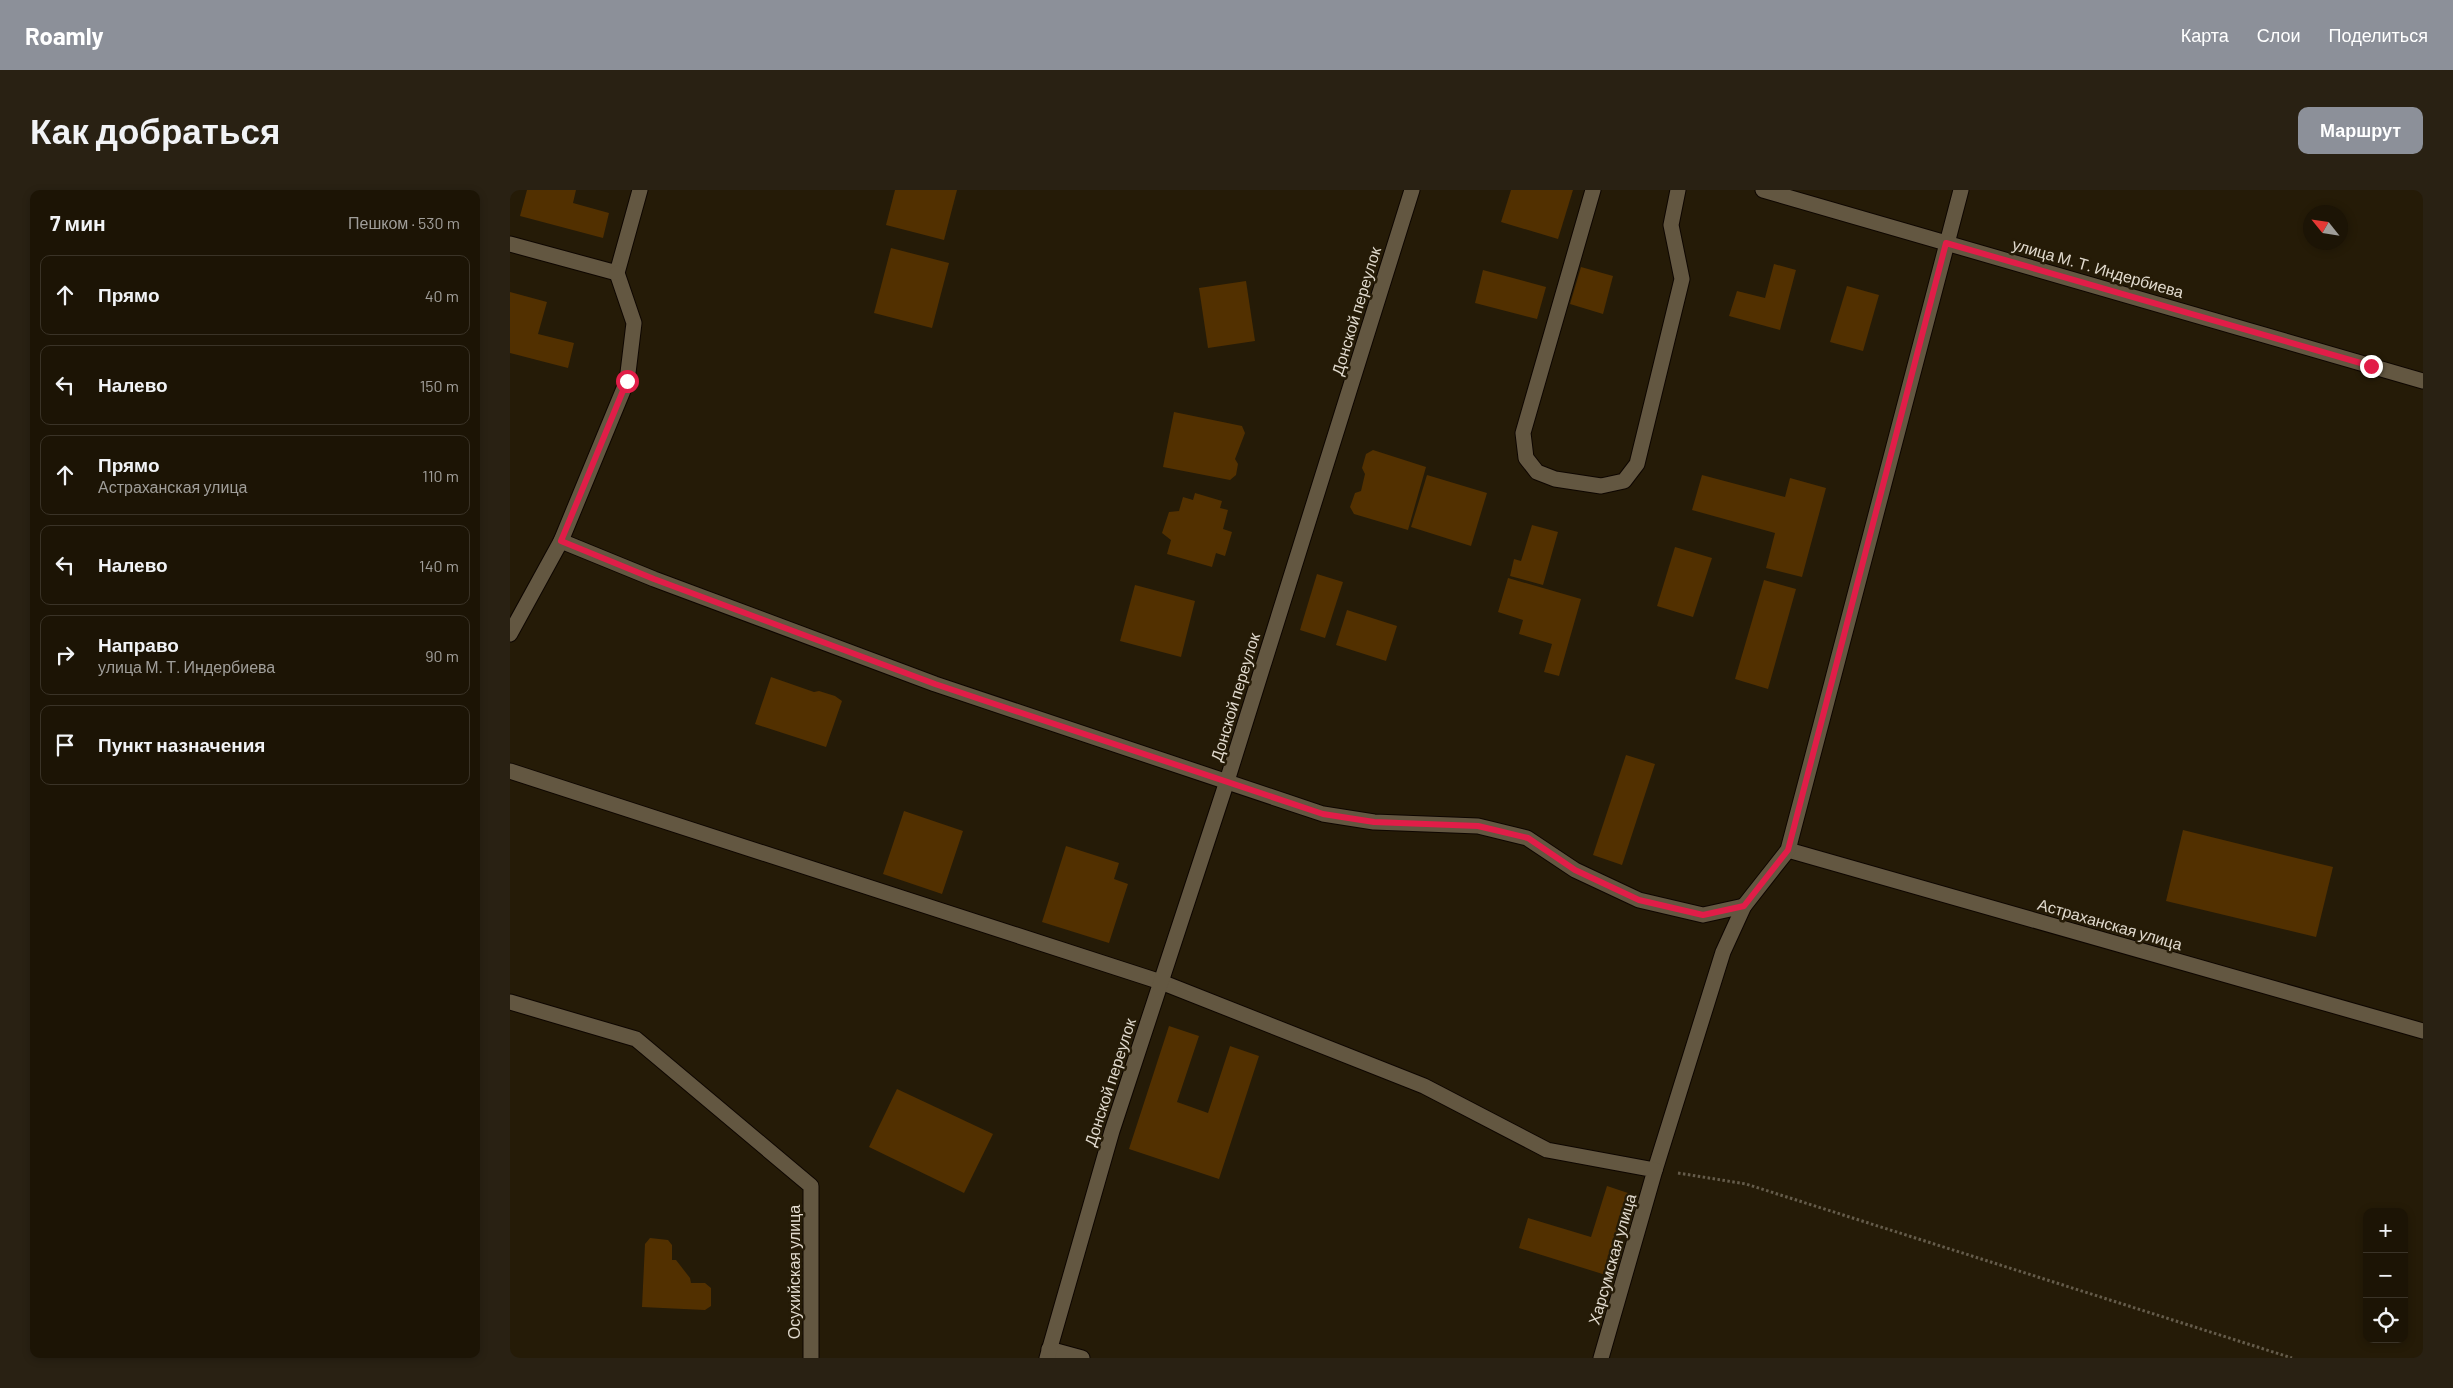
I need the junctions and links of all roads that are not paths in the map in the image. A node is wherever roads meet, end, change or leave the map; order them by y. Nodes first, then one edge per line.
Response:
1 (640, 190) edge
2 (1412, 190) edge
3 (1593, 190) edge
4 (1678, 190) edge
5 (1763, 190) edge
6 (1962, 190) edge
7 (1946, 243) junction
8 (510, 244) edge
9 (617, 273) junction
10 (2423, 381) edge
11 (561, 541) junction
12 (510, 634) edge
13 (510, 771) edge
14 (1227, 781) junction
15 (1788, 850) junction
16 (1744, 906) junction
17 (1161, 982) junction
18 (510, 1002) edge
19 (2423, 1031) edge
20 (1655, 1170) junction
21 (1048, 1354) edge
22 (811, 1358) edge
23 (1082, 1358) edge
24 (1602, 1358) edge

1 - 9 street
2 - 14 street, Донской переулок
3 - 4 street
5 - 7 street, улица М. Т. Индербиева
6 - 7 street
7 - 10 street, улица М. Т. Индербиева
7 - 15 street
8 - 9 street
9 - 11 street
11 - 12 street
11 - 14 street
13 - 17 street
14 - 16 street
14 - 17 street, Донской переулок
15 - 16 street, Харсумская улица
15 - 19 street, Астраханская улица
16 - 20 street, Харсумская улица
17 - 20 street
17 - 21 street, Донской переулок
18 - 22 street, Осухийская улица
20 - 24 street, Харсумская улица
21 - 23 street

